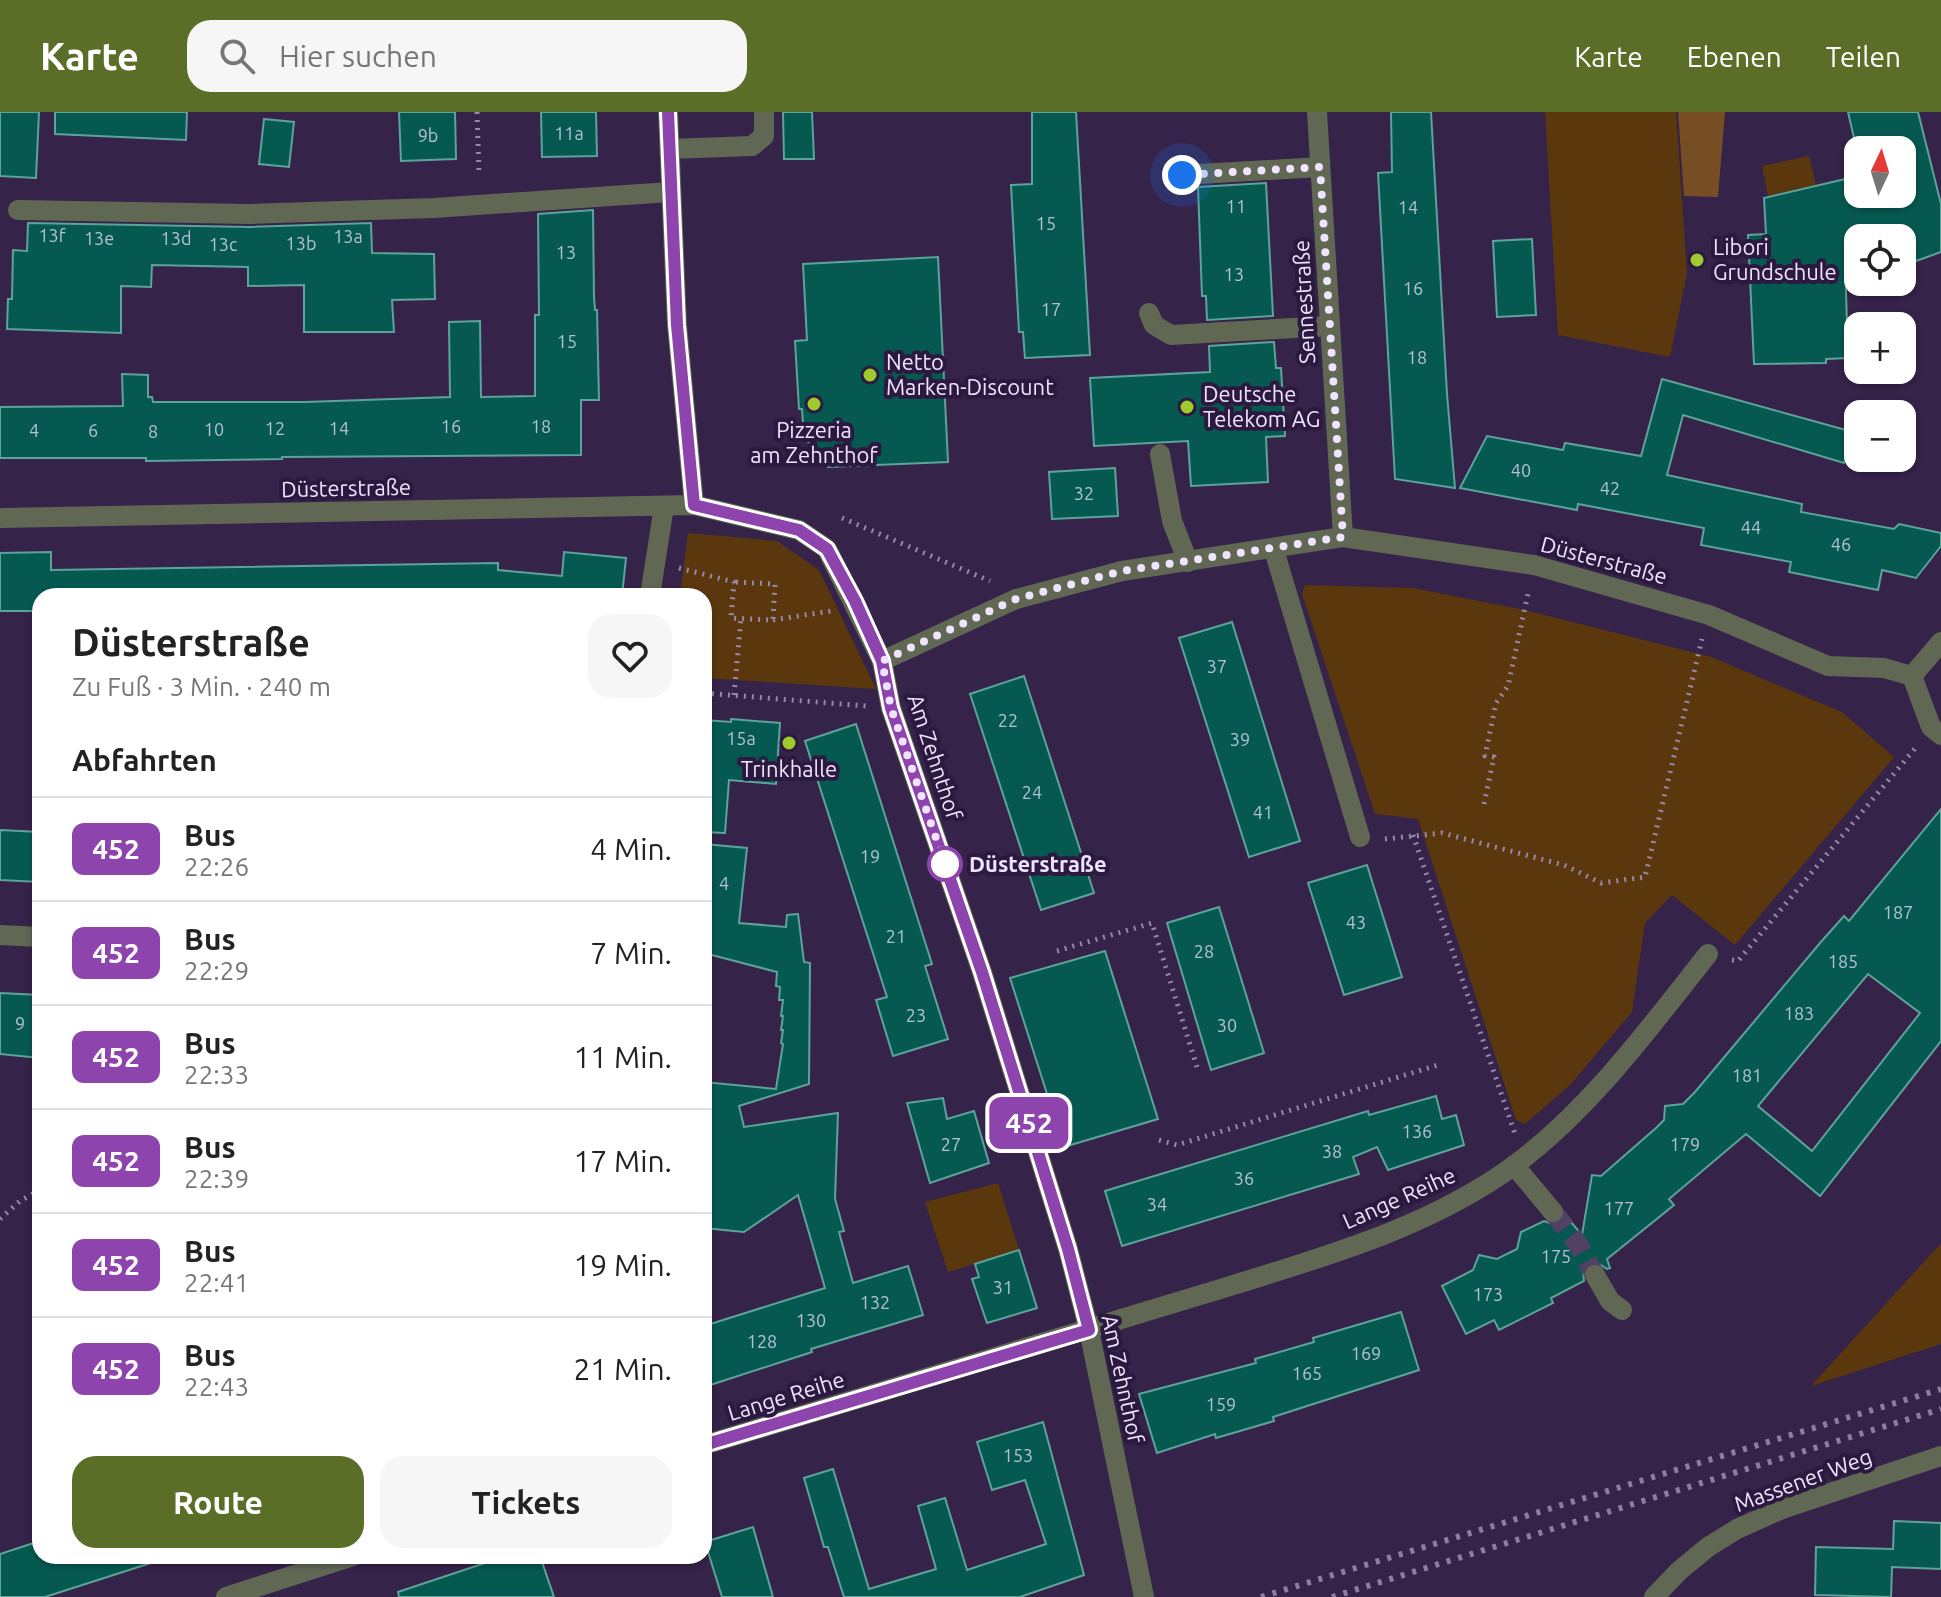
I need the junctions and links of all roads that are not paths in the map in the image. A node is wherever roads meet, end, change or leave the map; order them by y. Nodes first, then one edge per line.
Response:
1 (668, 112) edge
2 (764, 112) edge
3 (1317, 112) edge
4 (670, 149) junction
5 (1320, 167) junction
6 (1182, 175) dead end
7 (670, 192) junction
8 (18, 210) dead end
9 (1149, 313) dead end
10 (1329, 326) junction
11 (1160, 454) dead end
12 (694, 505) junction
13 (664, 506) junction
14 (0, 518) edge
15 (1343, 537) junction
16 (1274, 550) junction
17 (1188, 562) junction
18 (651, 588) edge
19 (1941, 642) edge
20 (882, 661) junction
21 (1912, 676) junction
22 (1936, 731) edge
23 (1360, 837) road end
24 (0, 935) edge
25 (32, 937) edge
26 (1708, 954) road end
27 (1519, 1161) junction
28 (1553, 1212) tunnel mouth
29 (1595, 1275) tunnel mouth
30 (1622, 1310) dead end
31 (1089, 1330) junction
32 (712, 1443) edge
33 (1941, 1456) edge
34 (328, 1564) edge
35 (226, 1597) edge
36 (1144, 1597) edge
37 (1654, 1597) edge

1 - 4 street
2 - 4 street
3 - 5 street, Sennestraße
4 - 7 street
5 - 6 street
5 - 10 street, Sennestraße
7 - 8 street
7 - 12 street
9 - 10 street
10 - 15 street, Sennestraße
11 - 17 street
12 - 13 street, Düsterstraße
12 - 20 street, Am Zehnthof
13 - 14 street, Düsterstraße
13 - 18 street
15 - 16 street, Düsterstraße
15 - 21 street, Düsterstraße
16 - 17 street, Düsterstraße
16 - 23 street
17 - 20 street, Düsterstraße
19 - 21 street
20 - 31 street, Am Zehnthof
21 - 22 street
24 - 25 street
26 - 27 street, Lange Reihe
27 - 28 street
27 - 31 street, Lange Reihe
29 - 30 street
31 - 32 street, Lange Reihe
31 - 36 street, Am Zehnthof
33 - 37 street, Massener Weg
34 - 35 street

